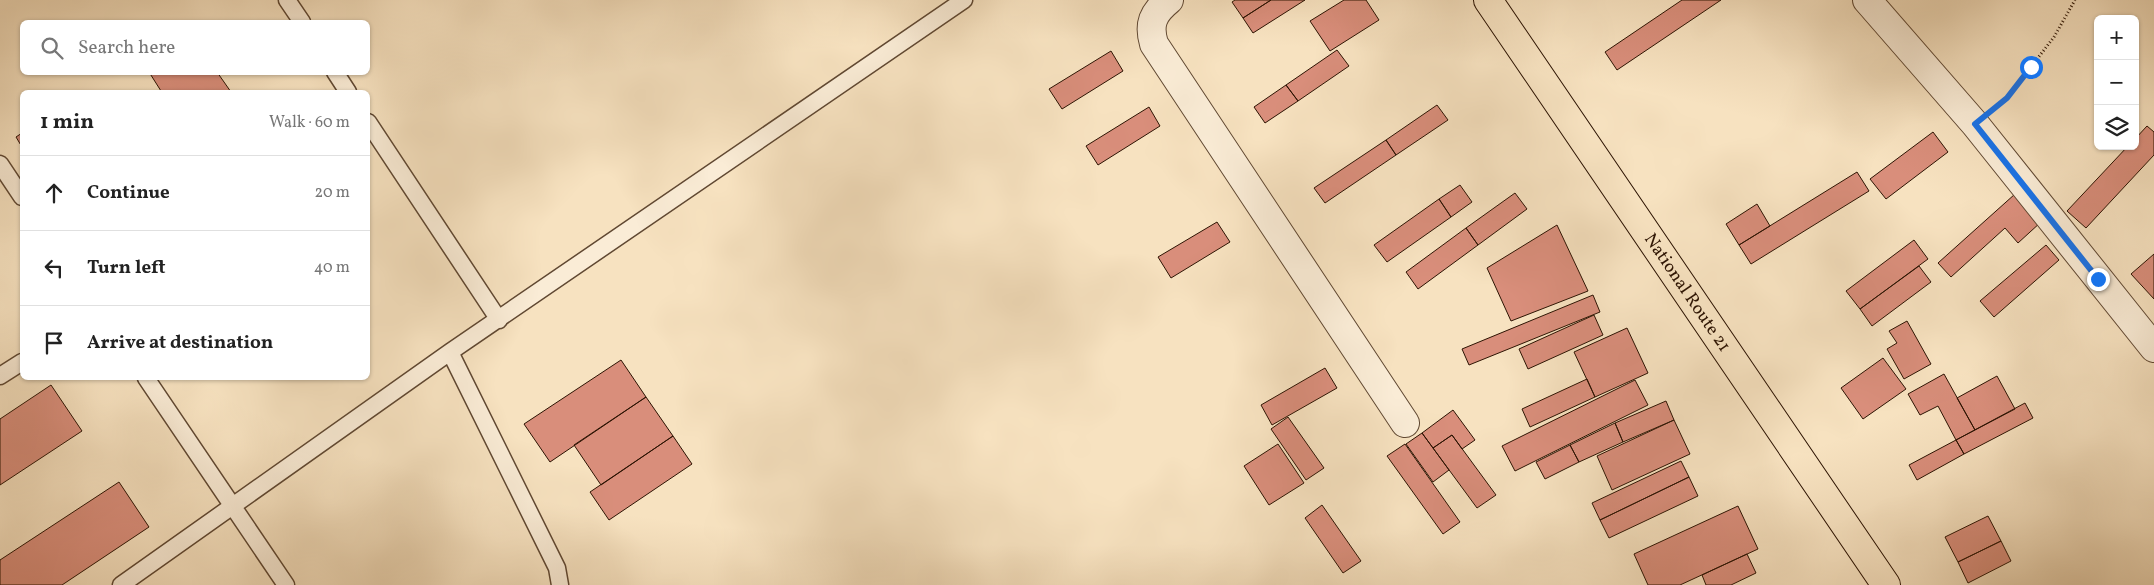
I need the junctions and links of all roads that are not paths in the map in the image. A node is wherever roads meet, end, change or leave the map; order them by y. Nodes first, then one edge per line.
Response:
1 (287, 0) edge
2 (964, 0) edge
3 (1169, 0) edge
4 (1488, 0) edge
5 (1868, 0) edge
6 (301, 20) edge
7 (337, 75) edge
8 (347, 90) edge
9 (370, 125) edge
10 (0, 164) edge
11 (20, 194) edge
12 (499, 320) junction
13 (2154, 348) edge
14 (450, 352) junction
15 (20, 363) edge
16 (0, 376) edge
17 (147, 380) edge
18 (1405, 423) dead end
19 (234, 505) junction
20 (121, 585) edge
21 (286, 585) edge
22 (560, 585) edge
23 (1886, 585) edge

1 - 6 lane
2 - 12 lane
3 - 18 street
4 - 23 highway, National Route 21
5 - 13 street
7 - 8 lane
9 - 12 lane
10 - 11 lane
12 - 14 lane
14 - 19 lane
14 - 22 lane
15 - 16 lane
17 - 19 lane
19 - 20 lane
19 - 21 lane

